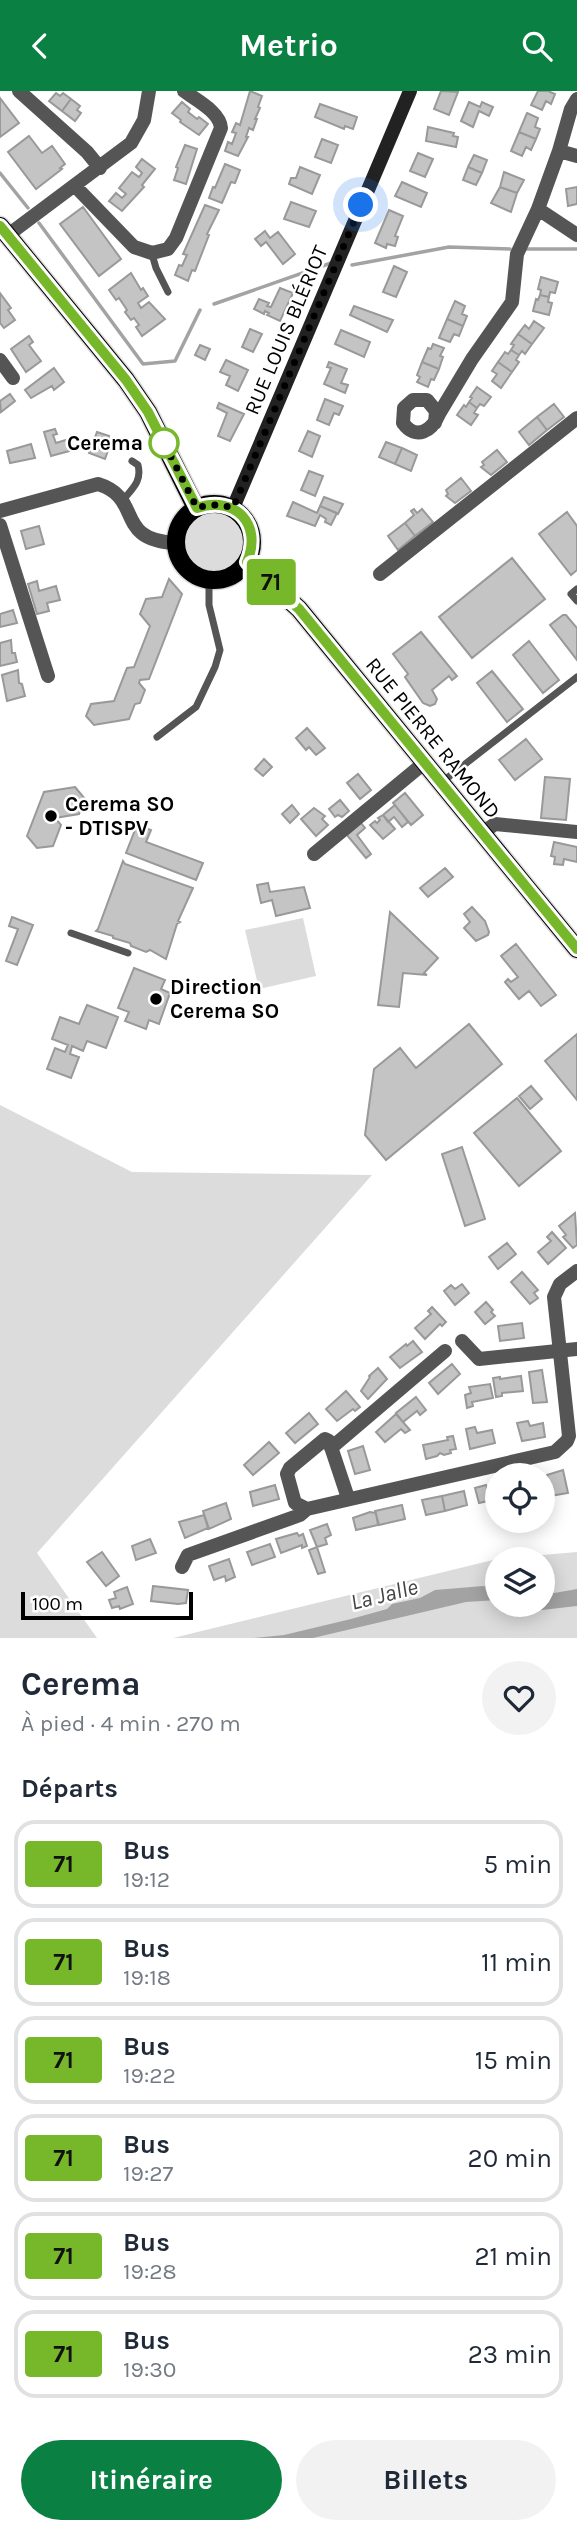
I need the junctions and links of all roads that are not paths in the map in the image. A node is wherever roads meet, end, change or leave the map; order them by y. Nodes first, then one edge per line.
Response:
1 (19, 91) edge
2 (149, 91) edge
3 (184, 91) edge
4 (410, 91) edge
5 (577, 99) edge
6 (559, 151) junction
7 (577, 156) edge
8 (100, 168) junction
9 (75, 186) junction
10 (538, 209) junction
11 (4, 230) edge
12 (577, 235) edge
13 (152, 253) junction
14 (168, 292) dead end
15 (0, 360) edge
16 (13, 378) dead end
17 (577, 418) edge
18 (435, 423) dead end
19 (132, 461) dead end
20 (123, 500) junction
21 (197, 508) junction
22 (233, 508) junction
23 (0, 511) edge
24 (0, 525) edge
25 (176, 543) junction
26 (247, 562) junction
27 (380, 574) dead end
28 (209, 579) junction
29 (577, 589) edge
30 (577, 601) edge
31 (47, 676) dead end
32 (577, 677) edge
33 (157, 737) dead end
34 (424, 763) junction
35 (440, 783) junction
36 (577, 832) edge
37 (482, 833) junction
38 (314, 854) dead end
39 (71, 933) dead end
40 (577, 949) edge
41 (128, 954) dead end
42 (577, 1271) edge
43 (462, 1341) dead end
44 (577, 1349) edge
45 (561, 1350) junction
46 (445, 1351) dead end
47 (573, 1434) edge
48 (331, 1448) junction
49 (348, 1498) junction
50 (307, 1509) junction
51 (182, 1567) dead end

1 - 8 street
2 - 8 street
3 - 13 street
4 - 22 street, RUE LOUIS BLÉRIOT
5 - 6 street
6 - 7 street
6 - 10 street
8 - 9 street
9 - 11 street
9 - 13 street
10 - 12 street
10 - 18 street
11 - 21 main road
13 - 14 lane
15 - 16 street
17 - 27 street
19 - 20 lane
20 - 23 street
20 - 25 street
21 - 22 main road
21 - 25 main road
22 - 26 main road
24 - 31 street
25 - 28 main road
26 - 28 main road
26 - 34 main road, RUE PIERRE RAMOND
28 - 33 lane
29 - 30 lane
32 - 35 lane
34 - 35 main road, RUE PIERRE RAMOND
34 - 38 street
35 - 37 main road, RUE PIERRE RAMOND
36 - 37 street
37 - 40 main road, RUE PIERRE RAMOND
39 - 41 lane
42 - 45 street
43 - 45 street
44 - 45 street
45 - 47 street
46 - 48 street
47 - 49 street
48 - 49 street
48 - 50 street
49 - 50 street
50 - 51 street

